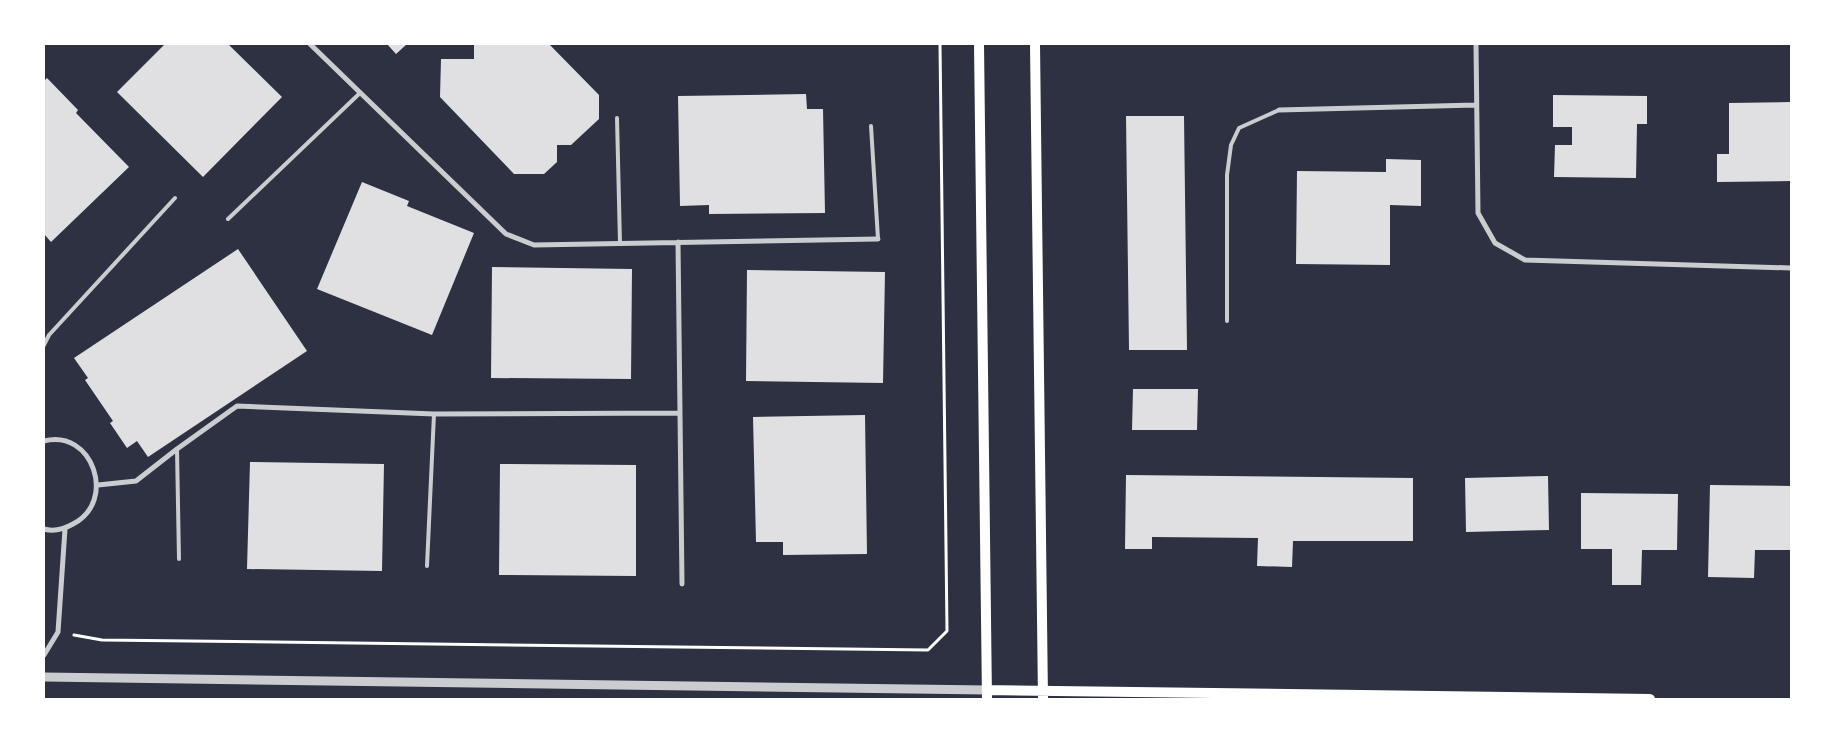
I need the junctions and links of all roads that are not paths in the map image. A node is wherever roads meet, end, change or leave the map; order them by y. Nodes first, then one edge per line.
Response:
1 (310, 44) edge
2 (979, 44) edge
3 (1035, 44) edge
4 (1476, 44) edge
5 (360, 92) junction
6 (1476, 105) junction
7 (1279, 110) joint
8 (617, 118) dead end
9 (871, 126) dead end
10 (175, 198) dead end
11 (228, 219) dead end
12 (878, 239) joint
13 (678, 242) junction
14 (620, 243) junction
15 (1791, 268) edge
16 (1227, 321) dead end
17 (44, 345) edge
18 (680, 413) junction
19 (434, 414) junction
20 (44, 440) edge
21 (177, 449) junction
22 (98, 485) junction
23 (65, 529) junction
24 (44, 530) edge
25 (178, 560) dead end
26 (427, 566) dead end
27 (682, 584) dead end
28 (44, 655) edge
29 (44, 677) edge
30 (987, 694) edge
31 (1043, 695) edge
32 (1650, 699) edge

1 - 5 street
2 - 30 main road
3 - 31 main road
4 - 6 street
5 - 11 lane
5 - 14 street
6 - 7 street
6 - 15 street
7 - 16 lane
8 - 14 lane
9 - 12 lane
10 - 17 lane
12 - 13 street
13 - 14 street
13 - 18 street
18 - 19 street
18 - 27 street
19 - 21 street
19 - 26 lane
20 - 22 street
21 - 22 street
21 - 25 lane
22 - 23 street
23 - 24 street
23 - 28 street
29 - 30 street
30 - 31 main road
31 - 32 main road

